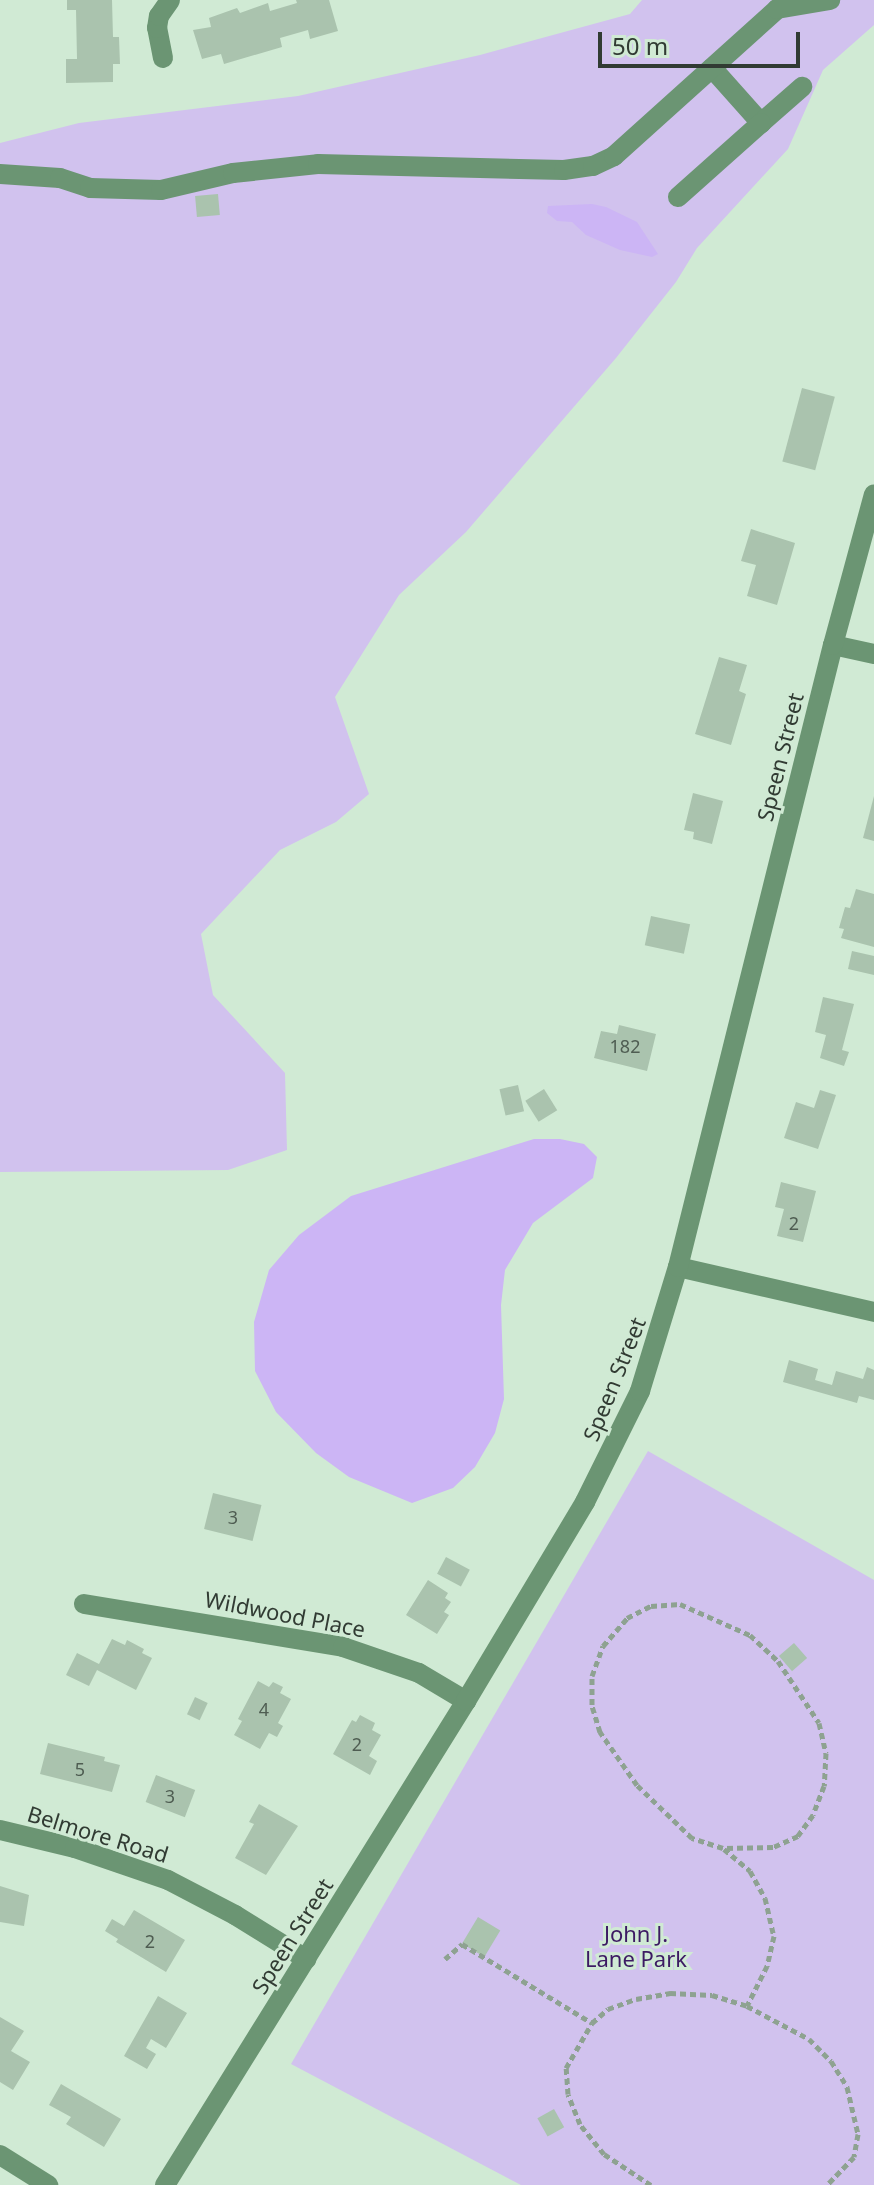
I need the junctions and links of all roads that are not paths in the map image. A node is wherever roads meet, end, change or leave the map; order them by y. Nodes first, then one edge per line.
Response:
1 (170, 0) edge
2 (830, 0) edge
3 (163, 58) dead end
4 (712, 68) junction
5 (802, 87) dead end
6 (761, 123) junction
7 (0, 174) edge
8 (678, 197) dead end
9 (874, 494) edge
10 (833, 645) junction
11 (874, 654) edge
12 (678, 1267) junction
13 (874, 1312) edge
14 (84, 1604) dead end
15 (466, 1701) junction
16 (0, 1830) edge
17 (306, 1959) junction
18 (0, 2155) edge
19 (48, 2185) edge
20 (165, 2185) edge

1 - 3 street
2 - 4 street
4 - 6 street
4 - 7 street
5 - 6 street
6 - 8 street
9 - 10 street, Speen Street
10 - 11 street
10 - 12 street, Speen Street
12 - 13 street
12 - 15 street, Speen Street
14 - 15 street, Wildwood Place
15 - 17 street, Speen Street
16 - 17 street, Belmore Road
17 - 20 street, Speen Street
18 - 19 street

